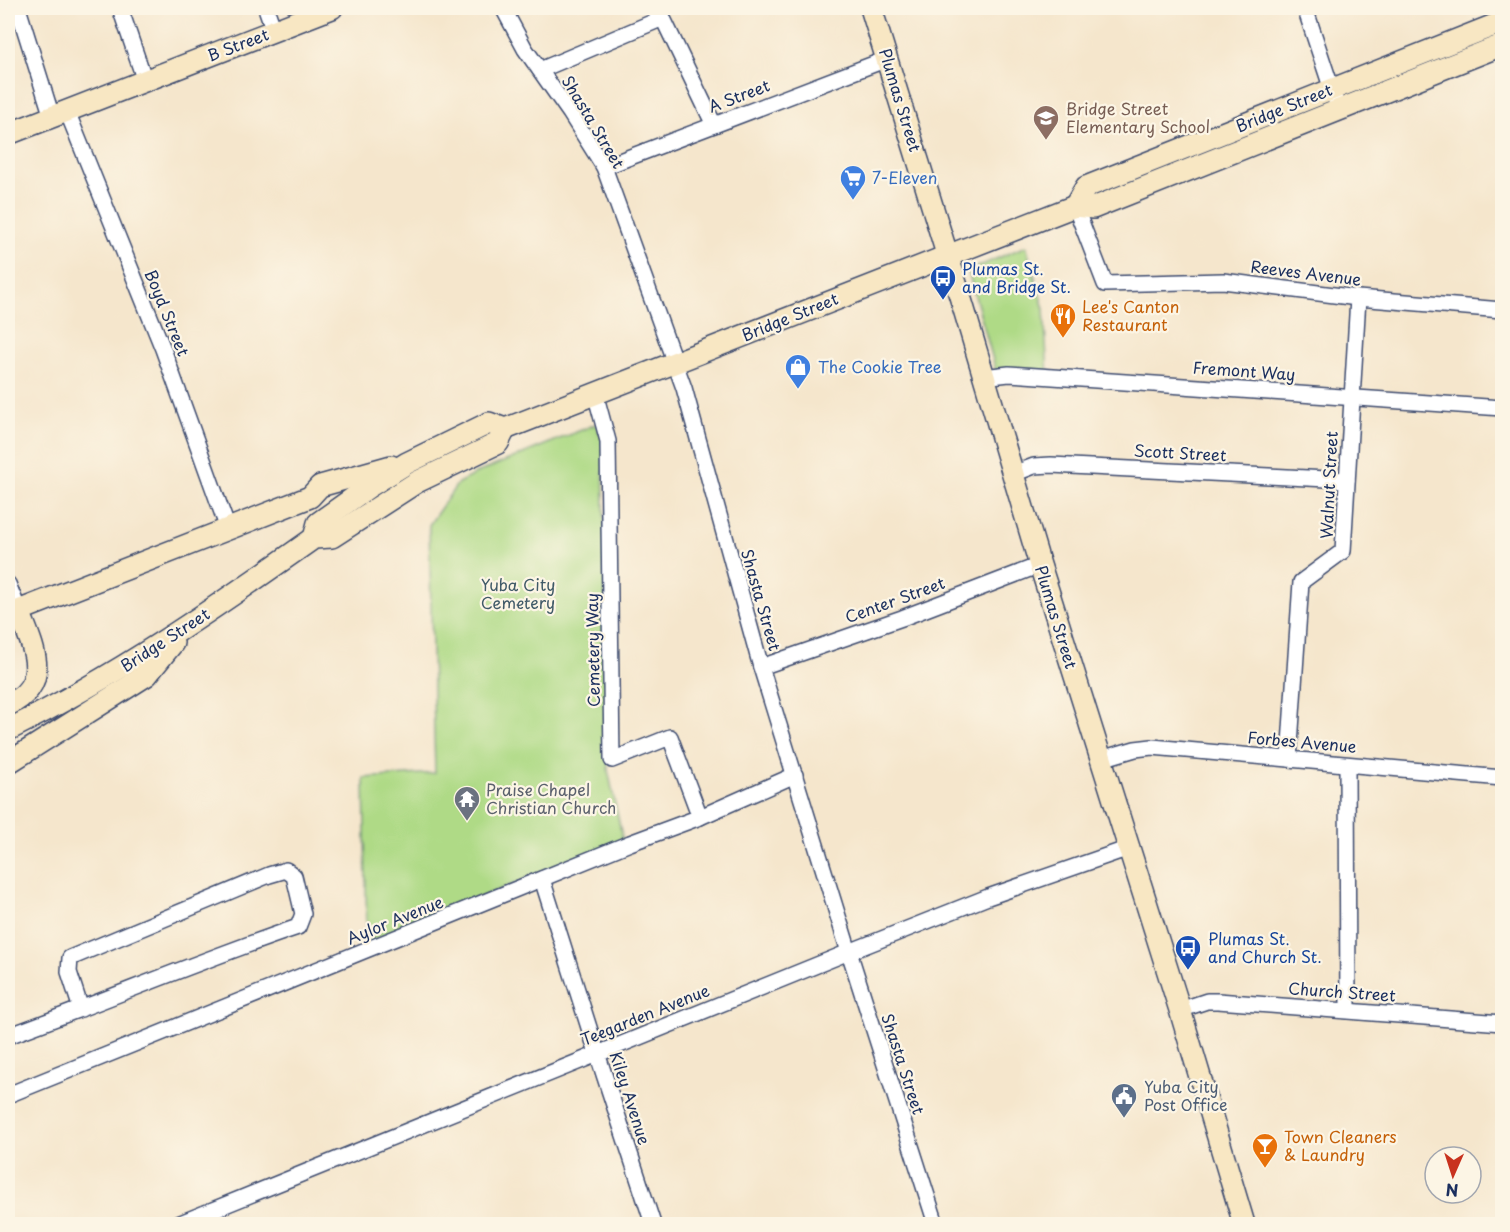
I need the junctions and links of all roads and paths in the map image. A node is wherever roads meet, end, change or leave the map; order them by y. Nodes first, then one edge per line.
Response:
1 (18, 8) edge
2 (120, 8) edge
3 (266, 8) edge
4 (332, 8) edge
5 (503, 8) edge
6 (871, 8) edge
7 (1305, 8) edge
8 (660, 13) edge
9 (1503, 22) edge
10 (274, 31) junction
11 (1503, 45) edge
12 (887, 58) junction
13 (540, 70) junction
14 (145, 81) junction
15 (1331, 90) junction
16 (1339, 110) junction
17 (59, 114) junction
18 (714, 125) junction
19 (8, 134) edge
20 (604, 167) junction
21 (1075, 206) junction
22 (947, 255) junction
23 (1358, 298) junction
24 (1503, 310) edge
25 (674, 363) junction
26 (983, 377) junction
27 (595, 393) junction
28 (1352, 396) junction
29 (1503, 408) edge
30 (505, 429) junction
31 (407, 463) junction
32 (1013, 474) junction
33 (1347, 480) junction
34 (228, 529) junction
35 (314, 538) junction
36 (1040, 565) junction
37 (8, 584) edge
38 (13, 613) edge
39 (185, 629) junction
40 (761, 667) junction
41 (8, 705) edge
42 (8, 730) edge
43 (1101, 759) junction
44 (1289, 759) junction
45 (8, 763) edge
46 (1347, 765) junction
47 (795, 776) junction
48 (1503, 778) edge
49 (700, 817) junction
50 (1129, 848) junction
51 (542, 879) junction
52 (849, 952) junction
53 (81, 1009) junction
54 (1179, 1010) junction
55 (1348, 1010) junction
56 (1503, 1023) edge
57 (8, 1036) edge
58 (597, 1053) junction
59 (8, 1095) edge
60 (178, 1224) edge
61 (653, 1224) edge
62 (936, 1224) edge
63 (1244, 1224) edge

1 - 17 street, Boyd Street
2 - 14 street
3 - 10 street
4 - 10 main road, B Street
5 - 13 street, Shasta Street
6 - 12 main road, Plumas Street
7 - 15 street
8 - 13 street
8 - 18 street
9 - 15 main road, Bridge Street
10 - 14 main road, B Street
11 - 16 main road, Bridge Street
12 - 18 street, A Street
12 - 22 main road, Plumas Street
13 - 20 street, Shasta Street
14 - 17 main road, B Street
15 - 16 street
15 - 21 main road, Bridge Street
16 - 21 main road, Bridge Street
17 - 19 main road, B Street
17 - 34 street, Boyd Street
18 - 20 street, A Street
20 - 25 street, Shasta Street
21 - 22 main road, Bridge Street
21 - 23 street, Reeves Avenue
22 - 25 main road, Bridge Street
22 - 26 main road, Plumas Street
23 - 24 street, Reeves Avenue
23 - 28 street, Walnut Street
25 - 27 main road, Bridge Street
25 - 40 street, Shasta Street
26 - 28 street, Fremont Way
26 - 32 main road, Plumas Street
27 - 30 main road, Bridge Street
27 - 49 street, Cemetery Way
28 - 29 street, Fremont Way
28 - 33 street, Walnut Street
30 - 31 main road, Bridge Street
30 - 35 main road, Bridge Street
31 - 34 main road
31 - 35 main road, Bridge Street
32 - 33 street, Scott Street
32 - 36 main road, Plumas Street
33 - 44 street, Walnut Street
34 - 38 main road
35 - 39 main road, Bridge Street
36 - 40 street, Center Street
36 - 43 main road, Plumas Street
37 - 38 street
38 - 41 main road
39 - 42 main road, Bridge Street
39 - 45 main road
40 - 47 street, Shasta Street
43 - 44 street, Forbes Avenue
43 - 50 main road, Plumas Street
44 - 46 street, Forbes Avenue
46 - 48 street, Forbes Avenue
46 - 55 street
47 - 49 street, Aylor Avenue
47 - 52 street, Shasta Street
49 - 51 street, Aylor Avenue
50 - 52 street, Teegarden Avenue
50 - 54 main road, Plumas Street
51 - 58 street, Kiley Avenue
51 - 59 street, Aylor Avenue
52 - 58 street, Teegarden Avenue
52 - 62 street, Shasta Street
53 - 53 street
53 - 57 street
54 - 55 street, Church Street
54 - 63 main road, Plumas Street
55 - 56 street, Church Street
58 - 60 street, Teegarden Avenue
58 - 61 street, Kiley Avenue

